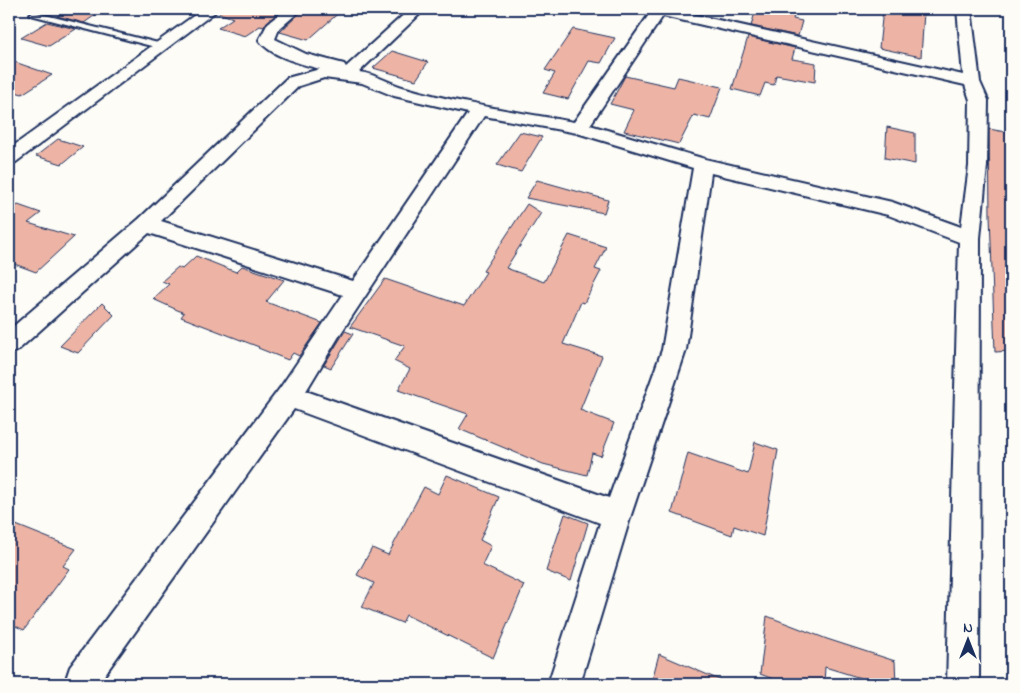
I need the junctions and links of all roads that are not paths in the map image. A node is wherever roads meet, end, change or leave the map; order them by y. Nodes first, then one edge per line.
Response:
1 (212, 9) edge
2 (294, 9) edge
3 (418, 9) edge
4 (964, 9) edge
5 (659, 10) edge
6 (33, 14) dead end
7 (159, 46) junction
8 (351, 72) junction
9 (972, 82) junction
10 (479, 110) junction
11 (579, 128) junction
12 (9, 158) edge
13 (703, 165) junction
14 (146, 224) junction
15 (970, 238) junction
16 (358, 290) junction
17 (11, 340) edge
18 (289, 396) junction
19 (616, 515) junction
20 (82, 679) dead end
21 (564, 684) edge
22 (963, 684) edge

1 - 7 street
2 - 8 street
3 - 8 street
4 - 9 street
5 - 9 street
5 - 11 street
6 - 7 lane
7 - 12 street
8 - 10 street
8 - 14 street
9 - 15 street
10 - 11 street
10 - 16 street
11 - 13 street
13 - 15 street
13 - 19 street
14 - 16 street
14 - 17 street
15 - 22 street
16 - 18 street
18 - 19 street
18 - 20 street
19 - 21 street

